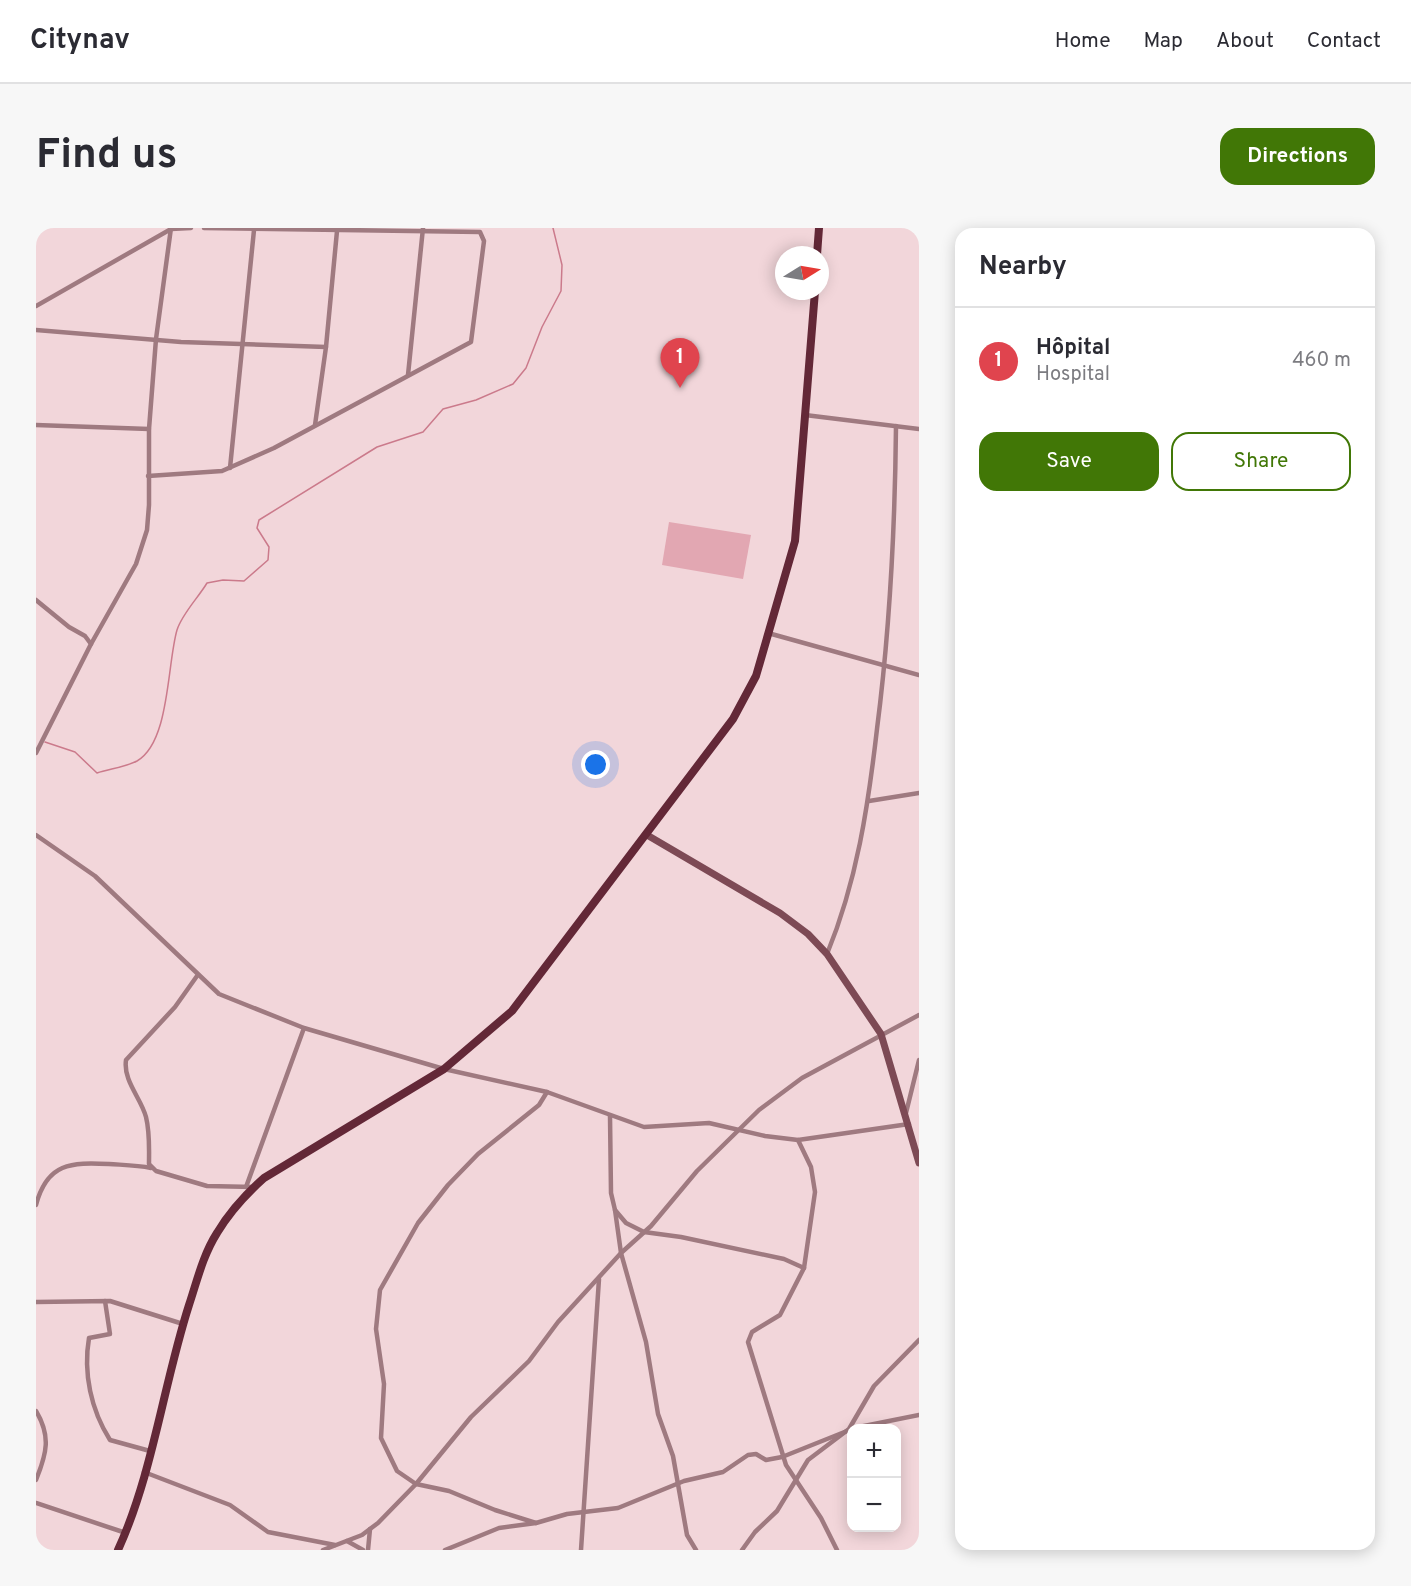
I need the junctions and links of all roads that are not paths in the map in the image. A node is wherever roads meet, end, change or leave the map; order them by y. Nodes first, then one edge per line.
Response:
1 (191, 228) edge
2 (204, 228) edge
3 (819, 228) edge
4 (171, 229) edge
5 (423, 229) edge
6 (254, 230) junction
7 (337, 230) edge
8 (818, 246) edge
9 (814, 300) edge
10 (36, 306) edge
11 (36, 330) edge
12 (156, 339) junction
13 (242, 344) junction
14 (326, 347) junction
15 (408, 375) junction
16 (805, 415) junction
17 (315, 424) junction
18 (36, 425) edge
19 (896, 426) junction
20 (149, 429) junction
21 (919, 429) edge
22 (230, 468) junction
23 (148, 476) junction
24 (36, 600) edge
25 (768, 633) junction
26 (91, 644) junction
27 (884, 663) junction
28 (919, 675) edge
29 (37, 750) edge
30 (919, 793) edge
31 (869, 801) junction
32 (36, 835) edge
33 (647, 836) junction
34 (827, 954) junction
35 (197, 976) junction
36 (919, 1015) edge
37 (304, 1028) junction
38 (881, 1034) junction
39 (919, 1060) edge
40 (444, 1069) junction
41 (548, 1092) junction
42 (906, 1113) junction
43 (610, 1116) junction
44 (909, 1124) junction
45 (737, 1130) junction
46 (798, 1140) junction
47 (919, 1163) edge
48 (151, 1168) junction
49 (255, 1186) junction
50 (246, 1187) junction
51 (36, 1205) edge
52 (615, 1210) junction
53 (644, 1232) junction
54 (621, 1253) junction
55 (804, 1268) junction
56 (599, 1279) junction
57 (107, 1301) junction
58 (36, 1302) edge
59 (183, 1324) junction
60 (919, 1340) edge
61 (36, 1411) edge
62 (919, 1415) edge
63 (855, 1424) edge
64 (876, 1424) edge
65 (847, 1431) edge
66 (847, 1433) edge
67 (150, 1451) junction
68 (782, 1457) junction
69 (144, 1472) junction
70 (36, 1480) edge
71 (795, 1480) junction
72 (416, 1484) junction
73 (678, 1484) junction
74 (36, 1503) edge
75 (585, 1512) junction
76 (536, 1523) junction
77 (370, 1529) junction
78 (126, 1533) junction
79 (347, 1541) junction
80 (336, 1545) junction
81 (118, 1550) edge
82 (323, 1550) edge
83 (363, 1550) edge
84 (368, 1550) edge
85 (445, 1550) edge
86 (581, 1550) edge
87 (696, 1550) edge
88 (742, 1550) edge
89 (837, 1550) edge

1 - 4 street
2 - 6 street
3 - 8 main road
4 - 10 street
4 - 12 street
5 - 7 street
5 - 15 street
5 - 15 street
6 - 7 street
6 - 13 street
7 - 14 street
9 - 16 main road
11 - 12 street
12 - 13 street
12 - 20 street
13 - 14 street
13 - 22 street
14 - 17 street
15 - 17 street
16 - 19 street
16 - 25 main road
17 - 22 street
18 - 20 street
19 - 21 street
19 - 27 street
20 - 23 street
22 - 23 street
23 - 26 street
24 - 26 street
25 - 27 street
25 - 33 main road
26 - 29 street
27 - 28 street
27 - 31 street
30 - 31 street
31 - 34 street
32 - 35 street
33 - 34 main road
33 - 40 main road
34 - 38 main road
35 - 37 street
35 - 48 street
36 - 38 street
37 - 40 street
37 - 50 street
38 - 42 main road
38 - 45 street
39 - 42 street
40 - 41 street
40 - 49 main road
41 - 43 street
41 - 72 street
42 - 44 main road
43 - 45 street
43 - 52 street
44 - 46 street
44 - 47 main road
45 - 46 street
45 - 53 street
46 - 55 street
48 - 50 street
48 - 51 street
49 - 50 street
49 - 59 main road
52 - 53 street
52 - 54 street
53 - 54 street
53 - 55 street
54 - 56 street
54 - 73 street
55 - 68 street
56 - 72 street
56 - 75 street
57 - 58 street
57 - 59 street
57 - 67 street
59 - 67 main road
60 - 63 street
61 - 70 street
62 - 64 street
65 - 68 street
66 - 71 street
67 - 69 main road
68 - 71 street
68 - 73 street
69 - 78 main road
69 - 80 street
71 - 88 street
71 - 89 street
72 - 76 street
72 - 77 street
73 - 75 street
73 - 87 street
74 - 78 street
75 - 76 street
75 - 86 street
76 - 85 street
77 - 79 street
77 - 84 street
78 - 81 main road
79 - 80 street
79 - 83 street
80 - 82 street

